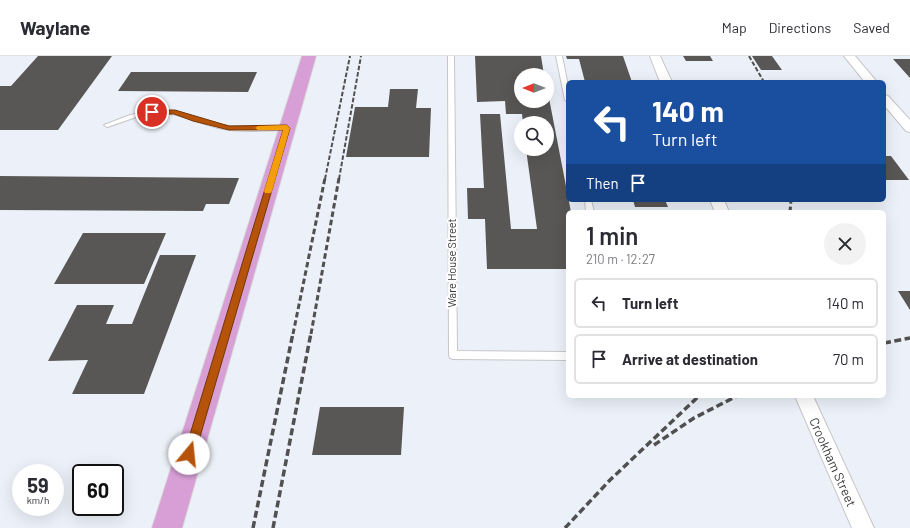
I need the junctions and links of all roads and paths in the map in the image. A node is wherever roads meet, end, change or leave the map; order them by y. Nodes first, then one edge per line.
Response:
1 (309, 56) edge
2 (451, 56) edge
3 (559, 56) edge
4 (655, 56) edge
5 (849, 56) edge
6 (665, 80) edge
7 (869, 80) edge
8 (566, 90) edge
9 (886, 100) edge
10 (107, 125) dead end
11 (287, 128) junction
12 (910, 128) edge
13 (566, 356) edge
14 (805, 398) edge
15 (167, 528) edge
16 (863, 528) edge

1 - 11 main road
2 - 13 lane, Ware House Street
3 - 8 lane
4 - 6 street
5 - 7 street
9 - 12 street
10 - 11 lane
11 - 15 main road
14 - 16 street, Crookham Street

